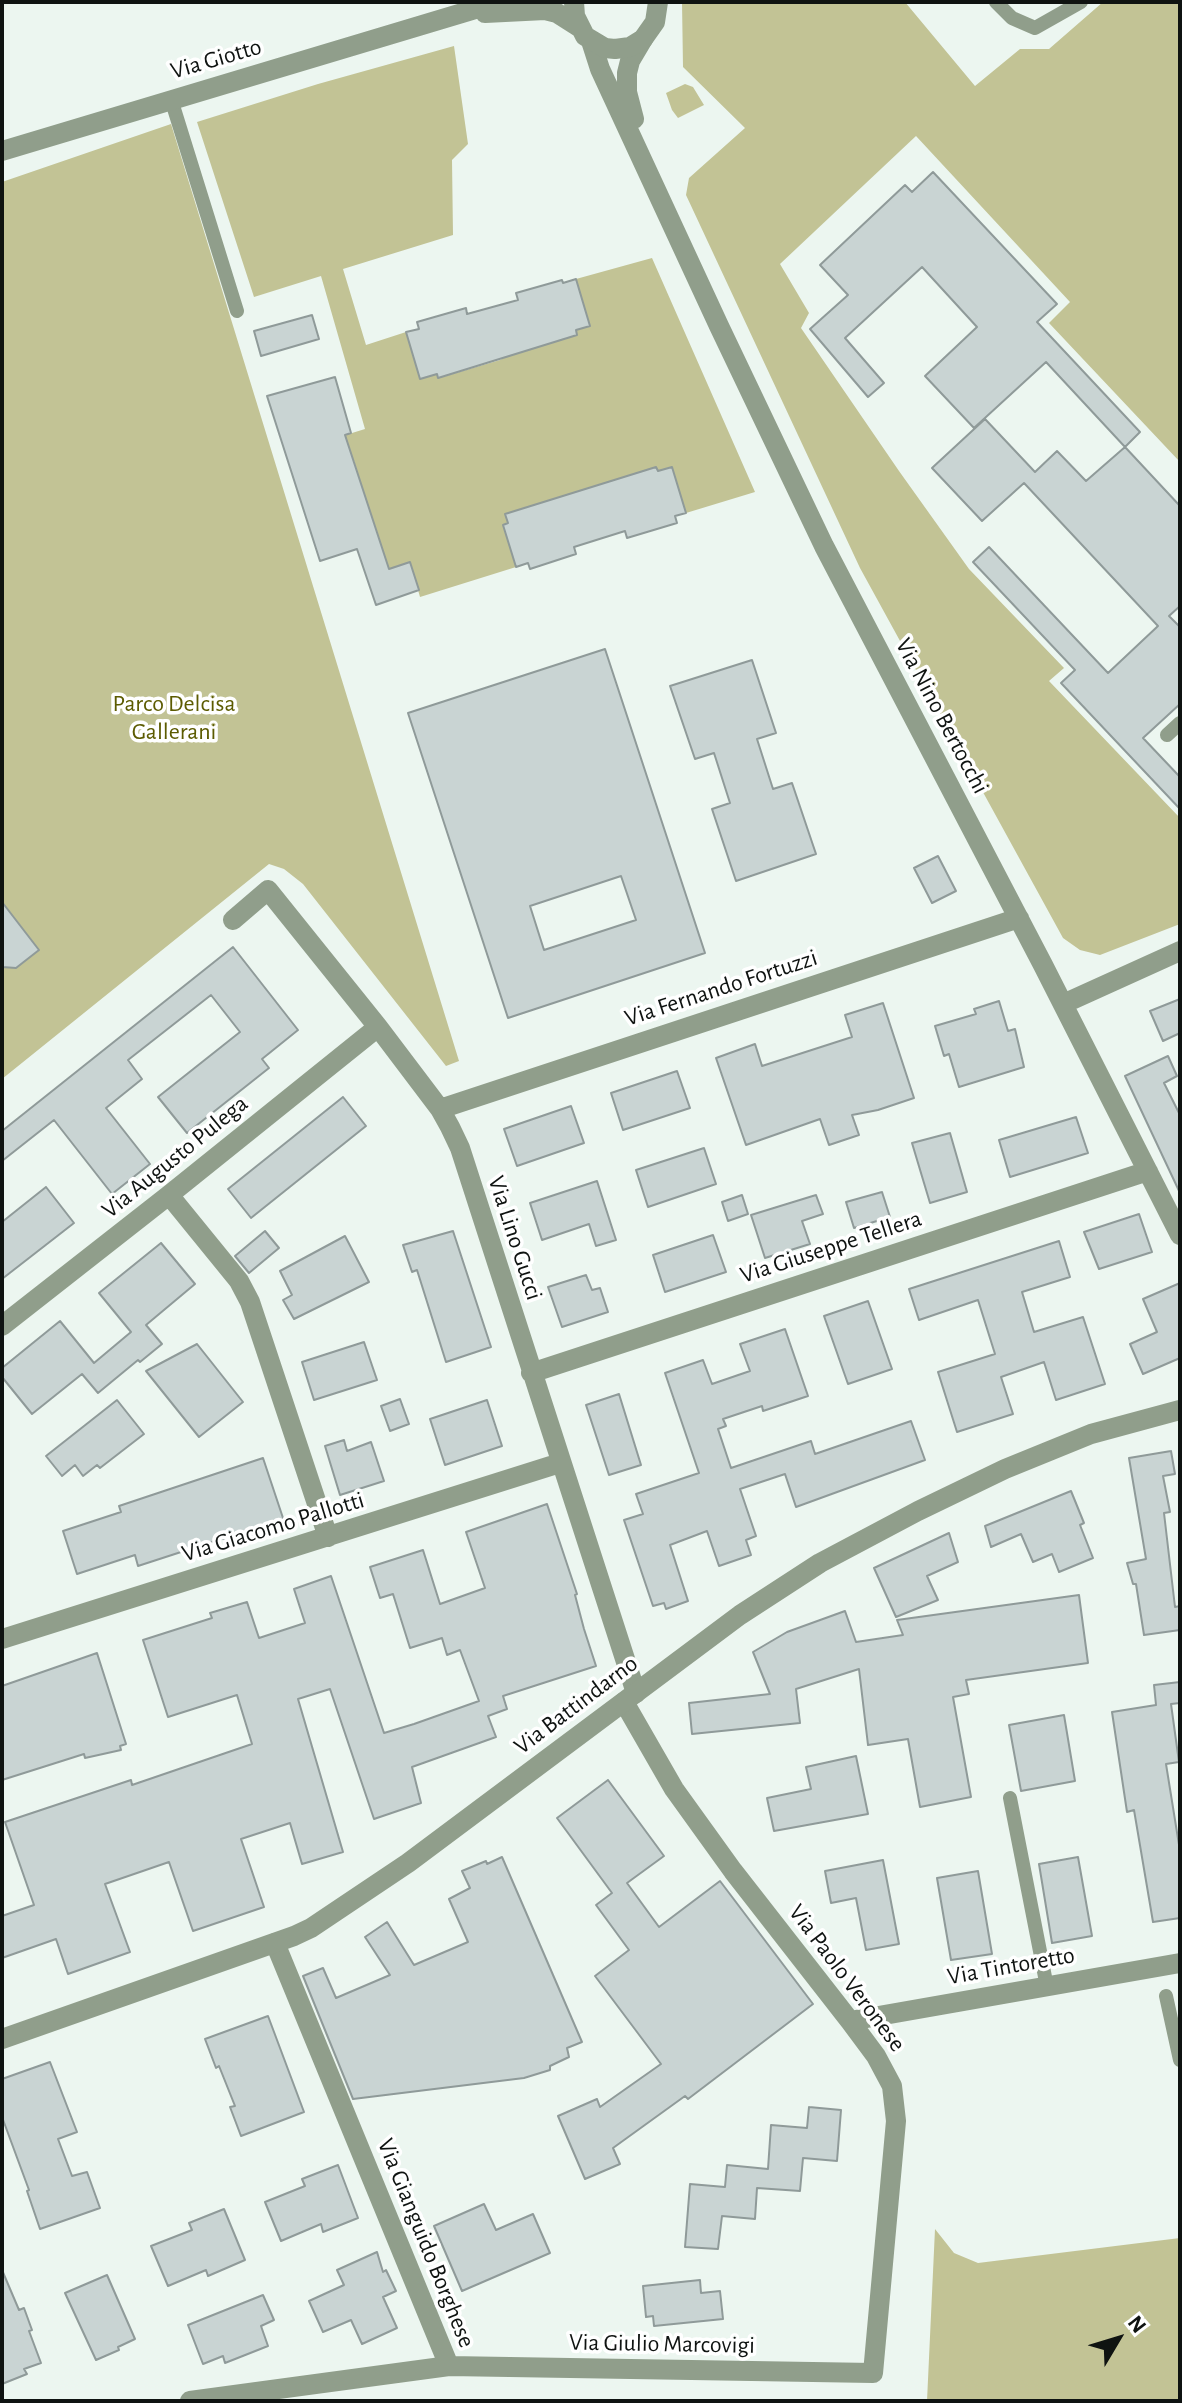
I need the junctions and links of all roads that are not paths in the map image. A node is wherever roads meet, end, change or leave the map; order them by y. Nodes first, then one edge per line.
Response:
1 (499, 2) edge
2 (574, 2) edge
3 (658, 2) edge
4 (996, 2) edge
5 (1081, 2) edge
6 (445, 19) junction
7 (585, 34) junction
8 (643, 39) junction
9 (171, 99) junction
10 (2, 151) edge
11 (670, 216) junction
12 (237, 311) dead end
13 (1180, 723) edge
14 (1167, 735) dead end
15 (1019, 918) junction
16 (233, 920) dead end
17 (1180, 951) edge
18 (1063, 1004) junction
19 (378, 1027) junction
20 (440, 1109) junction
21 (1148, 1171) junction
22 (169, 1195) junction
23 (1180, 1235) edge
24 (2, 1326) edge
25 (531, 1373) junction
26 (1180, 1410) edge
27 (560, 1463) junction
28 (328, 1537) junction
29 (2, 1639) edge
30 (630, 1698) junction
31 (1010, 1798) dead end
32 (275, 1943) junction
33 (1180, 1963) edge
34 (1047, 1987) junction
35 (1166, 1996) dead end
36 (850, 2021) junction
37 (2, 2039) edge
38 (1180, 2060) edge
39 (449, 2366) junction
40 (873, 2373) joint
41 (190, 2401) edge

1 - 6 street, Via Giotto
2 - 7 street, Via Nino Bertocchi
3 - 8 street, Via Nino Bertocchi
4 - 5 lane
6 - 7 street, Via Giotto
6 - 9 street, Via Giotto
7 - 8 street
7 - 11 street, Via Nino Bertocchi
8 - 11 street, Via Nino Bertocchi
9 - 10 street, Via Giotto
9 - 12 lane
11 - 15 street, Via Nino Bertocchi
13 - 14 lane
15 - 18 street, Via Nino Bertocchi
15 - 20 street, Via Fernando Fortuzzi
16 - 19 street, Via Lino Gucci
17 - 18 street
18 - 21 street, Via Nino Bertocchi
19 - 20 street, Via Lino Gucci
19 - 22 street, Via Augusto Pulega
20 - 25 street, Via Lino Gucci
21 - 23 street, Via Nino Bertocchi
21 - 25 street, Via Giuseppe Tellera
22 - 24 street, Via Augusto Pulega
22 - 28 street
25 - 27 street, Via Lino Gucci
26 - 30 street, Via Battindarno
27 - 28 street, Via Giacomo Pallotti
27 - 30 street, Via Lino Gucci
28 - 29 street, Via Giacomo Pallotti
30 - 32 street, Via Battindarno
30 - 36 street, Via Paolo Veronese
31 - 34 lane
32 - 37 street, Via Battindarno
32 - 39 street, Via Gianguido Borghese
33 - 34 street, Via Tintoretto
34 - 36 street, Via Tintoretto
35 - 38 lane
36 - 40 street, Via Paolo Veronese
39 - 40 street, Via Giulio Marcovigi
39 - 41 street, Via Gianguido Borghese

